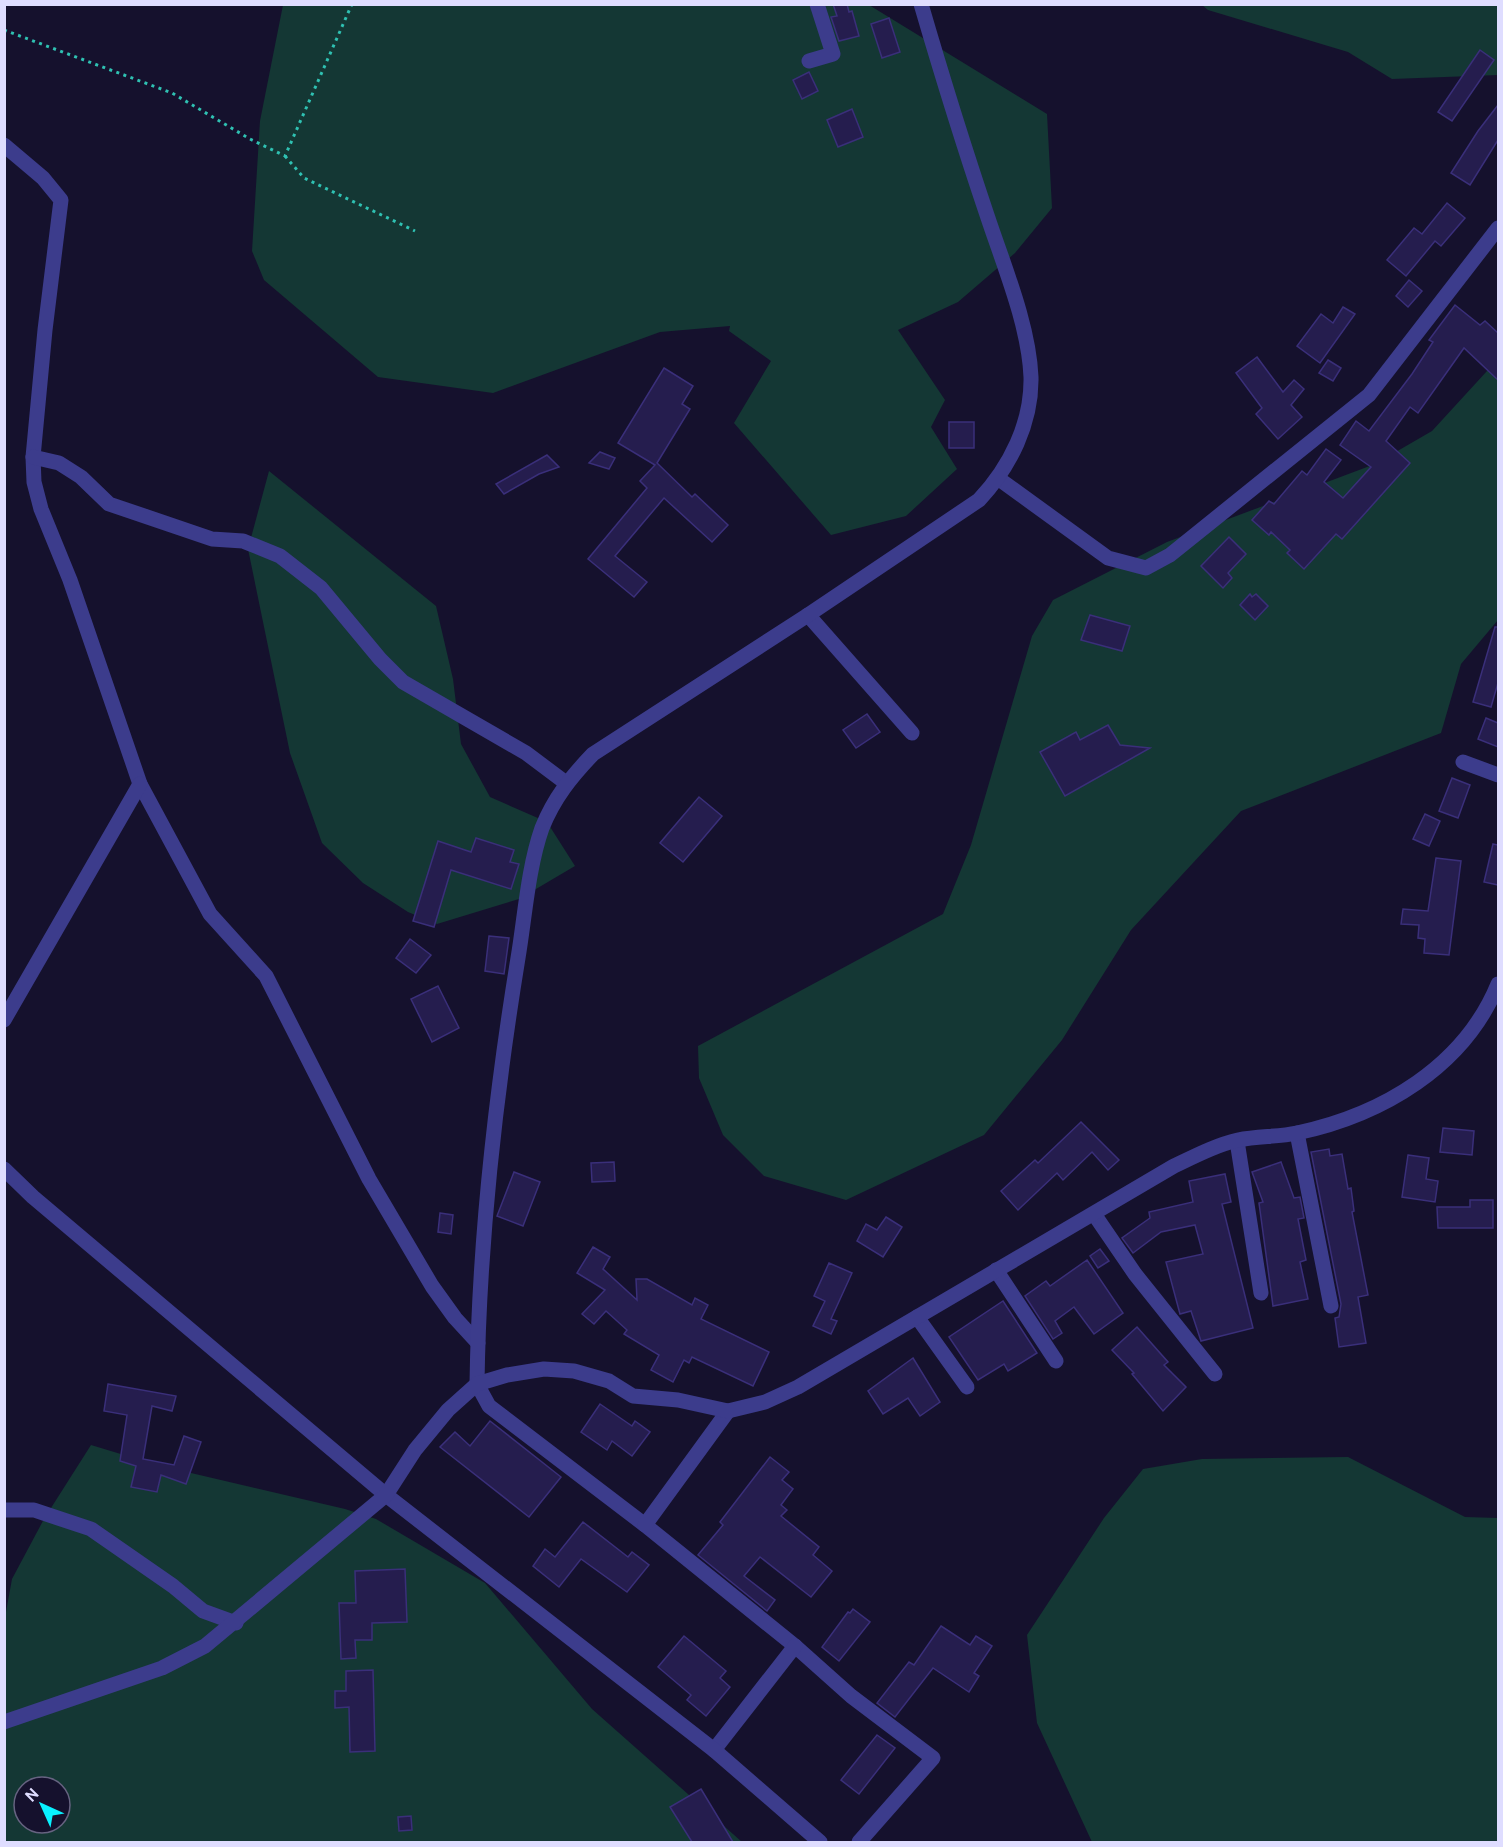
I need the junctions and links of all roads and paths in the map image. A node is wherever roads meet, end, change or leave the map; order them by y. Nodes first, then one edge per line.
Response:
1 (352, 4) edge
2 (817, 4) edge
3 (921, 4) edge
4 (4, 30) edge
5 (809, 61) dead end
6 (4, 145) edge
7 (285, 156) junction
8 (1498, 228) edge
9 (415, 231) dead end
10 (33, 457) junction
11 (999, 478) junction
12 (808, 615) junction
13 (912, 734) dead end
14 (1463, 762) dead end
15 (1498, 775) edge
16 (566, 783) junction
17 (140, 784) junction
18 (1498, 984) edge
19 (4, 1020) edge
20 (1297, 1133) junction
21 (1238, 1140) junction
22 (4, 1169) edge
23 (1094, 1214) junction
24 (996, 1270) junction
25 (1261, 1293) dead end
26 (1331, 1306) dead end
27 (917, 1317) junction
28 (478, 1343) junction
29 (1056, 1361) dead end
30 (1215, 1374) dead end
31 (477, 1384) junction
32 (967, 1387) dead end
33 (728, 1411) junction
34 (386, 1495) junction
35 (4, 1510) edge
36 (645, 1525) junction
37 (236, 1623) junction
38 (795, 1646) junction
39 (4, 1722) edge
40 (714, 1750) junction
41 (820, 1842) edge
42 (859, 1842) edge

1 - 7 path
2 - 5 street
3 - 11 street
4 - 7 path
6 - 10 street
7 - 9 path
8 - 11 street
10 - 16 street
10 - 17 street
11 - 12 street
12 - 13 street
12 - 16 street
14 - 15 street
16 - 28 street
17 - 19 street
17 - 28 street
18 - 20 street
20 - 21 street
20 - 26 street
21 - 23 street
21 - 25 street
22 - 34 street
23 - 24 street
23 - 30 street
24 - 27 street
24 - 29 street
27 - 32 street
27 - 33 street
28 - 31 street
31 - 33 street
31 - 34 street
31 - 36 street
33 - 36 street
34 - 37 street
34 - 40 street
35 - 37 street
36 - 38 street
37 - 39 street
38 - 40 street
38 - 42 street
40 - 41 street

